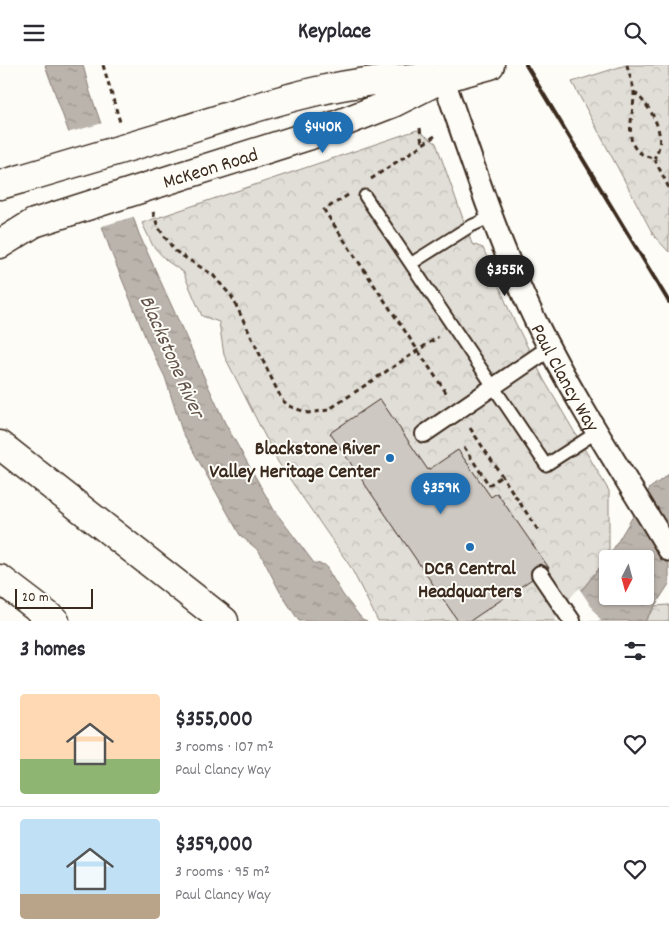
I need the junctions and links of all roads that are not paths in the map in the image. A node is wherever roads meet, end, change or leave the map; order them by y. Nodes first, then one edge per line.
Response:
1 (490, 65) edge
2 (440, 72) edge
3 (10, 182) edge
4 (365, 196) dead end
5 (491, 217) junction
6 (34, 223) junction
7 (0, 234) edge
8 (0, 244) edge
9 (412, 263) junction
10 (550, 348) junction
11 (494, 386) junction
12 (597, 432) junction
13 (424, 434) dead end
14 (0, 445) edge
15 (669, 551) edge
16 (540, 574) dead end
17 (0, 579) edge
18 (55, 621) edge
19 (224, 621) edge
20 (572, 621) edge

1 - 2 main road, McKeon Road
2 - 3 main road, McKeon Road, bridge
2 - 5 street, Paul Clancy Way
2 - 6 main road, McKeon Road, bridge
4 - 9 lane
5 - 9 lane
5 - 10 street, Paul Clancy Way
6 - 7 main road, McKeon Road
6 - 8 main road
9 - 11 lane
10 - 11 street
10 - 12 street, Paul Clancy Way
11 - 12 lane
11 - 13 street
12 - 15 street, Paul Clancy Way
14 - 19 main road
16 - 20 street
17 - 18 main road

